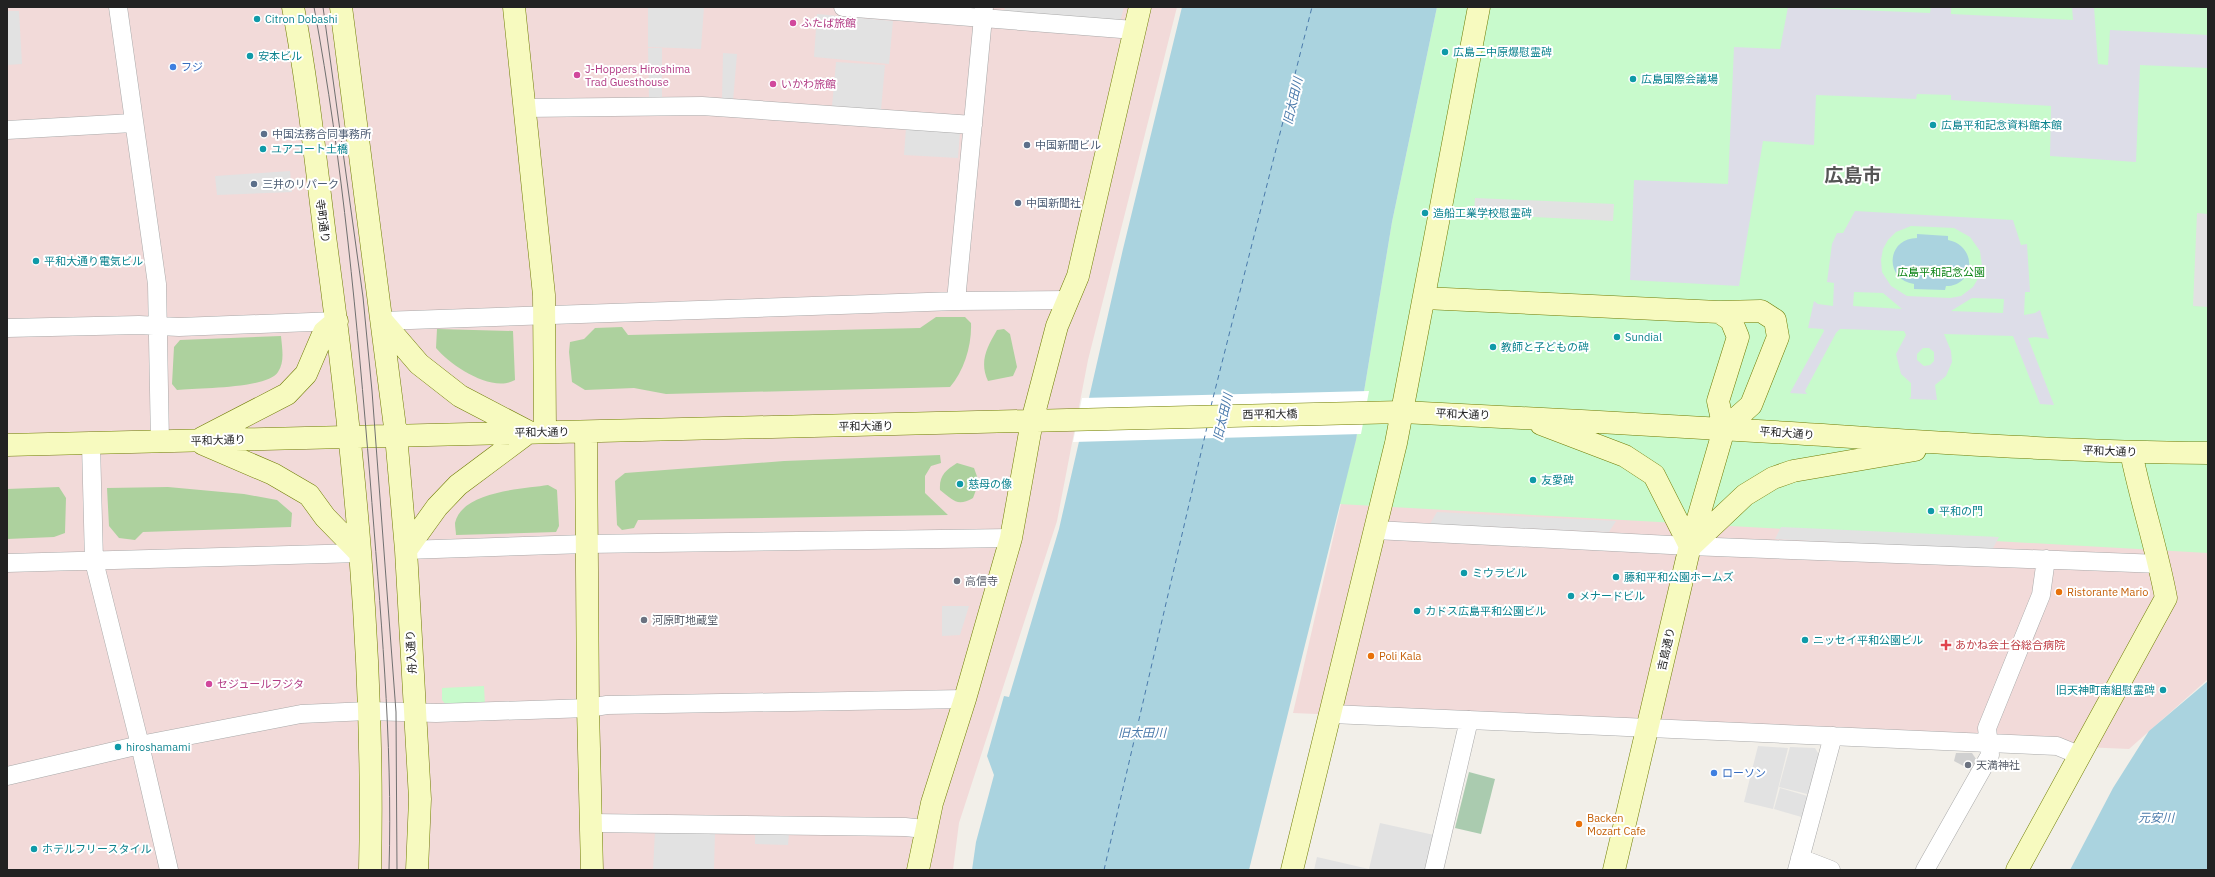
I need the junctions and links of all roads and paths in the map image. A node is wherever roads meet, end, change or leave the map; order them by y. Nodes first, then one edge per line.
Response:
1 (118, 7) edge
2 (293, 7) edge
3 (341, 7) edge
4 (514, 7) edge
5 (843, 7) edge
6 (1140, 7) edge
7 (1479, 7) edge
8 (984, 13) edge
9 (1134, 30) junction
10 (524, 108) junction
11 (133, 123) junction
12 (973, 125) junction
13 (7, 130) edge
14 (1424, 298) junction
15 (1068, 300) junction
16 (956, 301) junction
17 (1719, 312) junction
18 (544, 315) junction
19 (337, 321) junction
20 (382, 321) junction
21 (158, 326) junction
22 (7, 328) edge
23 (1365, 412) joint
24 (1402, 412) junction
25 (1519, 416) junction
26 (1078, 419) joint
27 (1032, 421) junction
28 (1724, 429) junction
29 (537, 432) junction
30 (586, 432) junction
31 (396, 435) junction
32 (350, 436) junction
33 (196, 441) junction
34 (160, 443) junction
35 (1950, 443) junction
36 (91, 444) junction
37 (7, 445) edge
38 (2132, 452) junction
39 (2208, 453) edge
40 (1375, 530) junction
41 (1011, 538) junction
42 (586, 544) junction
43 (1690, 546) junction
44 (406, 550) junction
45 (360, 553) junction
46 (2046, 559) junction
47 (94, 561) junction
48 (7, 563) edge
49 (2160, 564) junction
50 (965, 698) junction
51 (588, 708) junction
52 (368, 711) junction
53 (415, 712) junction
54 (1330, 714) junction
55 (1469, 720) junction
56 (1648, 728) junction
57 (1833, 736) junction
58 (1988, 743) junction
59 (140, 745) junction
60 (2078, 755) junction
61 (7, 776) edge
62 (592, 823) junction
63 (925, 829) junction
64 (1798, 864) edge
65 (168, 870) edge
66 (370, 870) edge
67 (417, 870) edge
68 (592, 870) edge
69 (918, 870) edge
70 (1292, 870) edge
71 (1434, 870) edge
72 (1614, 870) edge
73 (1831, 870) edge
74 (1926, 870) edge
75 (2017, 870) edge

1 - 11 street
2 - 19 street, 寺町通り
3 - 20 street
4 - 10 street
5 - 8 street
6 - 9 street
7 - 14 street
8 - 9 street
8 - 12 street
9 - 15 street
10 - 12 street
10 - 18 street
11 - 13 street
11 - 21 street
12 - 16 street
14 - 17 street
14 - 24 street
15 - 16 street
15 - 27 street
16 - 18 street
17 - 28 street
17 - 28 street
18 - 20 street
18 - 29 street
19 - 21 street
19 - 32 street, 寺町通り
19 - 33 street
20 - 29 street
20 - 31 street
21 - 22 street
21 - 34 street
23 - 24 street, 平和大通り
23 - 26 street, 西平和大橋
24 - 25 street, 平和大通り
24 - 40 street
25 - 28 street, 平和大通り
25 - 43 street
26 - 27 street, 平和大通り
27 - 30 street, 平和大通り
27 - 41 street
28 - 35 street, 平和大通り
28 - 43 street, 吉島通り
29 - 30 street, 平和大通り
29 - 31 street, 平和大通り
29 - 44 street
30 - 42 street
31 - 32 street, 平和大通り
31 - 44 street, 舟入通り
32 - 33 street, 平和大通り
32 - 45 street
33 - 34 street, 平和大通り
33 - 45 street
34 - 36 street, 平和大通り
35 - 38 street, 平和大通り
35 - 43 street
36 - 37 street, 平和大通り
36 - 47 street
38 - 39 street, 平和大通り
38 - 49 street
40 - 43 street
40 - 54 street
41 - 42 street
41 - 50 street
42 - 44 street
42 - 51 street
43 - 46 street
43 - 56 street, 吉島通り
44 - 53 street, 舟入通り
45 - 47 street
45 - 52 street
46 - 49 street
46 - 58 street
47 - 48 street
47 - 59 street
49 - 60 street
50 - 51 street
50 - 63 street
51 - 53 street
51 - 62 street
52 - 53 street
52 - 59 street
52 - 66 street
53 - 67 street, 舟入通り
54 - 55 street
54 - 70 street
55 - 56 street
55 - 71 street
56 - 57 street
56 - 72 street, 吉島通り
57 - 58 street
57 - 64 street
58 - 60 street
58 - 74 street
59 - 61 street
59 - 65 street
60 - 75 street
62 - 63 street
62 - 68 street
63 - 69 street
64 - 73 street

